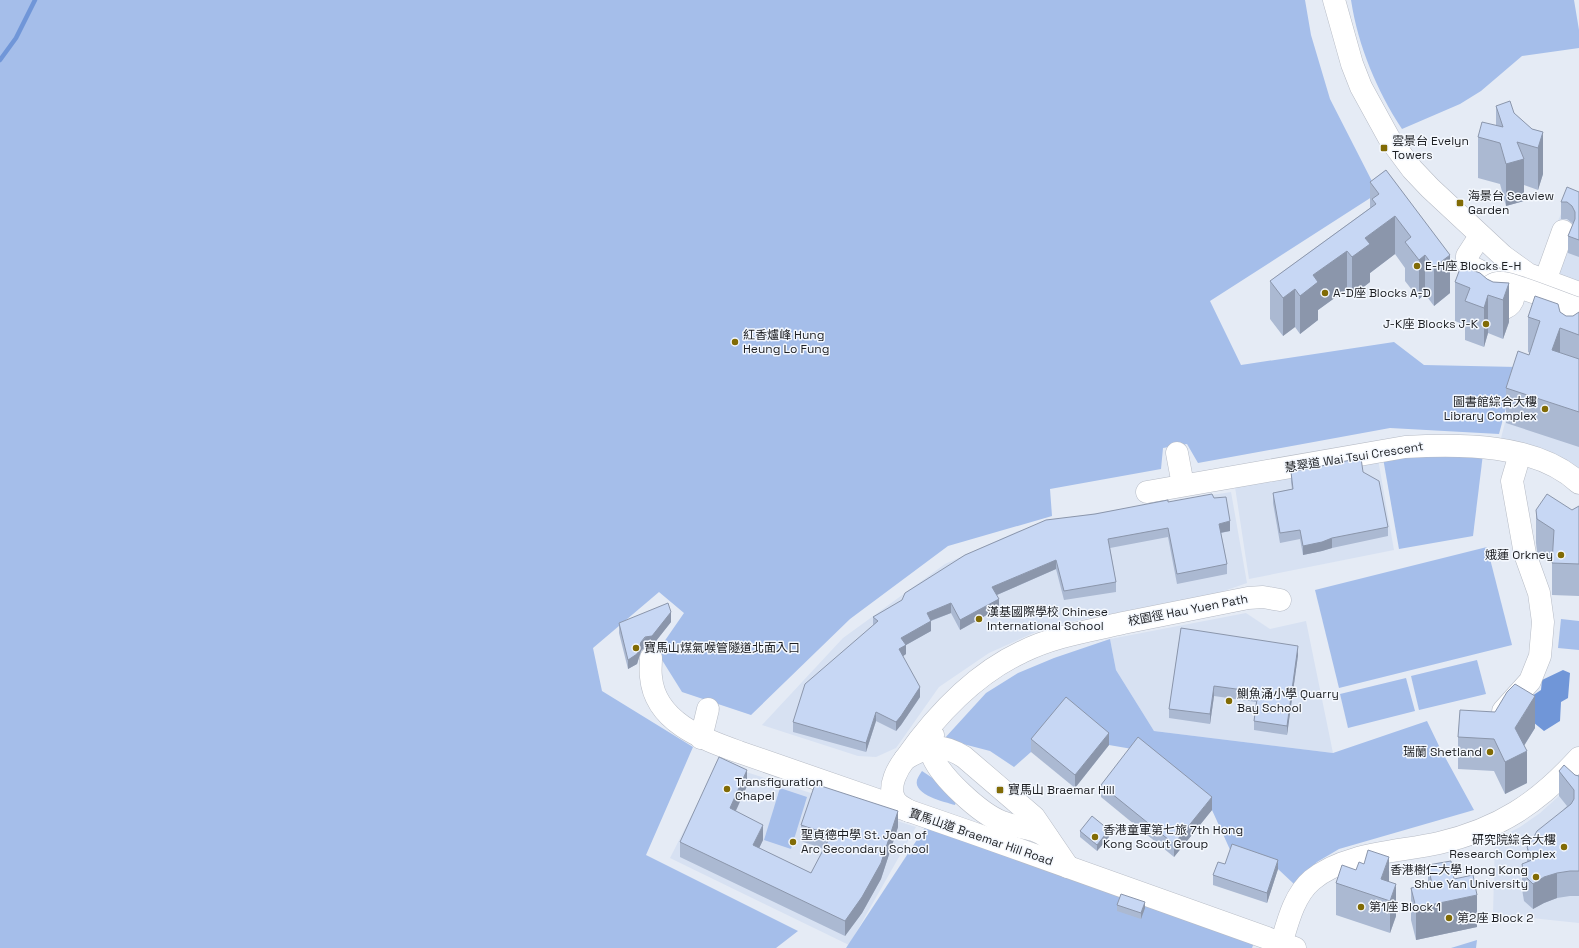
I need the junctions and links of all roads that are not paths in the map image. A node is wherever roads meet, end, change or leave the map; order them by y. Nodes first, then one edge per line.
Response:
1 (1334, 0) edge
2 (1563, 231) dead end
3 (1480, 236) junction
4 (1544, 281) junction
5 (1579, 293) edge
6 (1578, 316) edge
7 (1177, 453) dead end
8 (1520, 454) junction
9 (1579, 483) edge
10 (1183, 485) junction
11 (1147, 492) dead end
12 (1280, 600) dead end
13 (651, 658) dead end
14 (708, 709) dead end
15 (942, 711) junction
16 (1500, 714) edge
17 (701, 738) junction
18 (936, 747) junction
19 (901, 764) junction
20 (1575, 773) edge
21 (850, 791) junction
22 (912, 813) junction
23 (1050, 839) junction
24 (1068, 867) junction
25 (1285, 946) edge

1 - 3 street
2 - 4 street
3 - 4 street
3 - 6 street, bridge
4 - 5 street
7 - 10 street
8 - 9 street, 慧翠道 Wai Tsui Crescent
8 - 10 street, 慧翠道 Wai Tsui Crescent
8 - 16 street
10 - 11 street, 慧翠道 Wai Tsui Crescent
12 - 15 street, 校園徑 Hau Yuen Path
13 - 17 street, 寶馬山道 Braemar Hill Road
14 - 17 street
15 - 18 street
15 - 19 street, 校園徑 Hau Yuen Path
17 - 21 street, 寶馬山道 Braemar Hill Road
18 - 19 street
18 - 23 street
18 - 23 street
19 - 21 street, 校園徑 Hau Yuen Path
19 - 22 street
20 - 25 street
21 - 22 street, 寶馬山道 Braemar Hill Road
22 - 24 street, 寶馬山道 Braemar Hill Road
23 - 24 street
24 - 25 street, 寶馬山道 Braemar Hill Road

